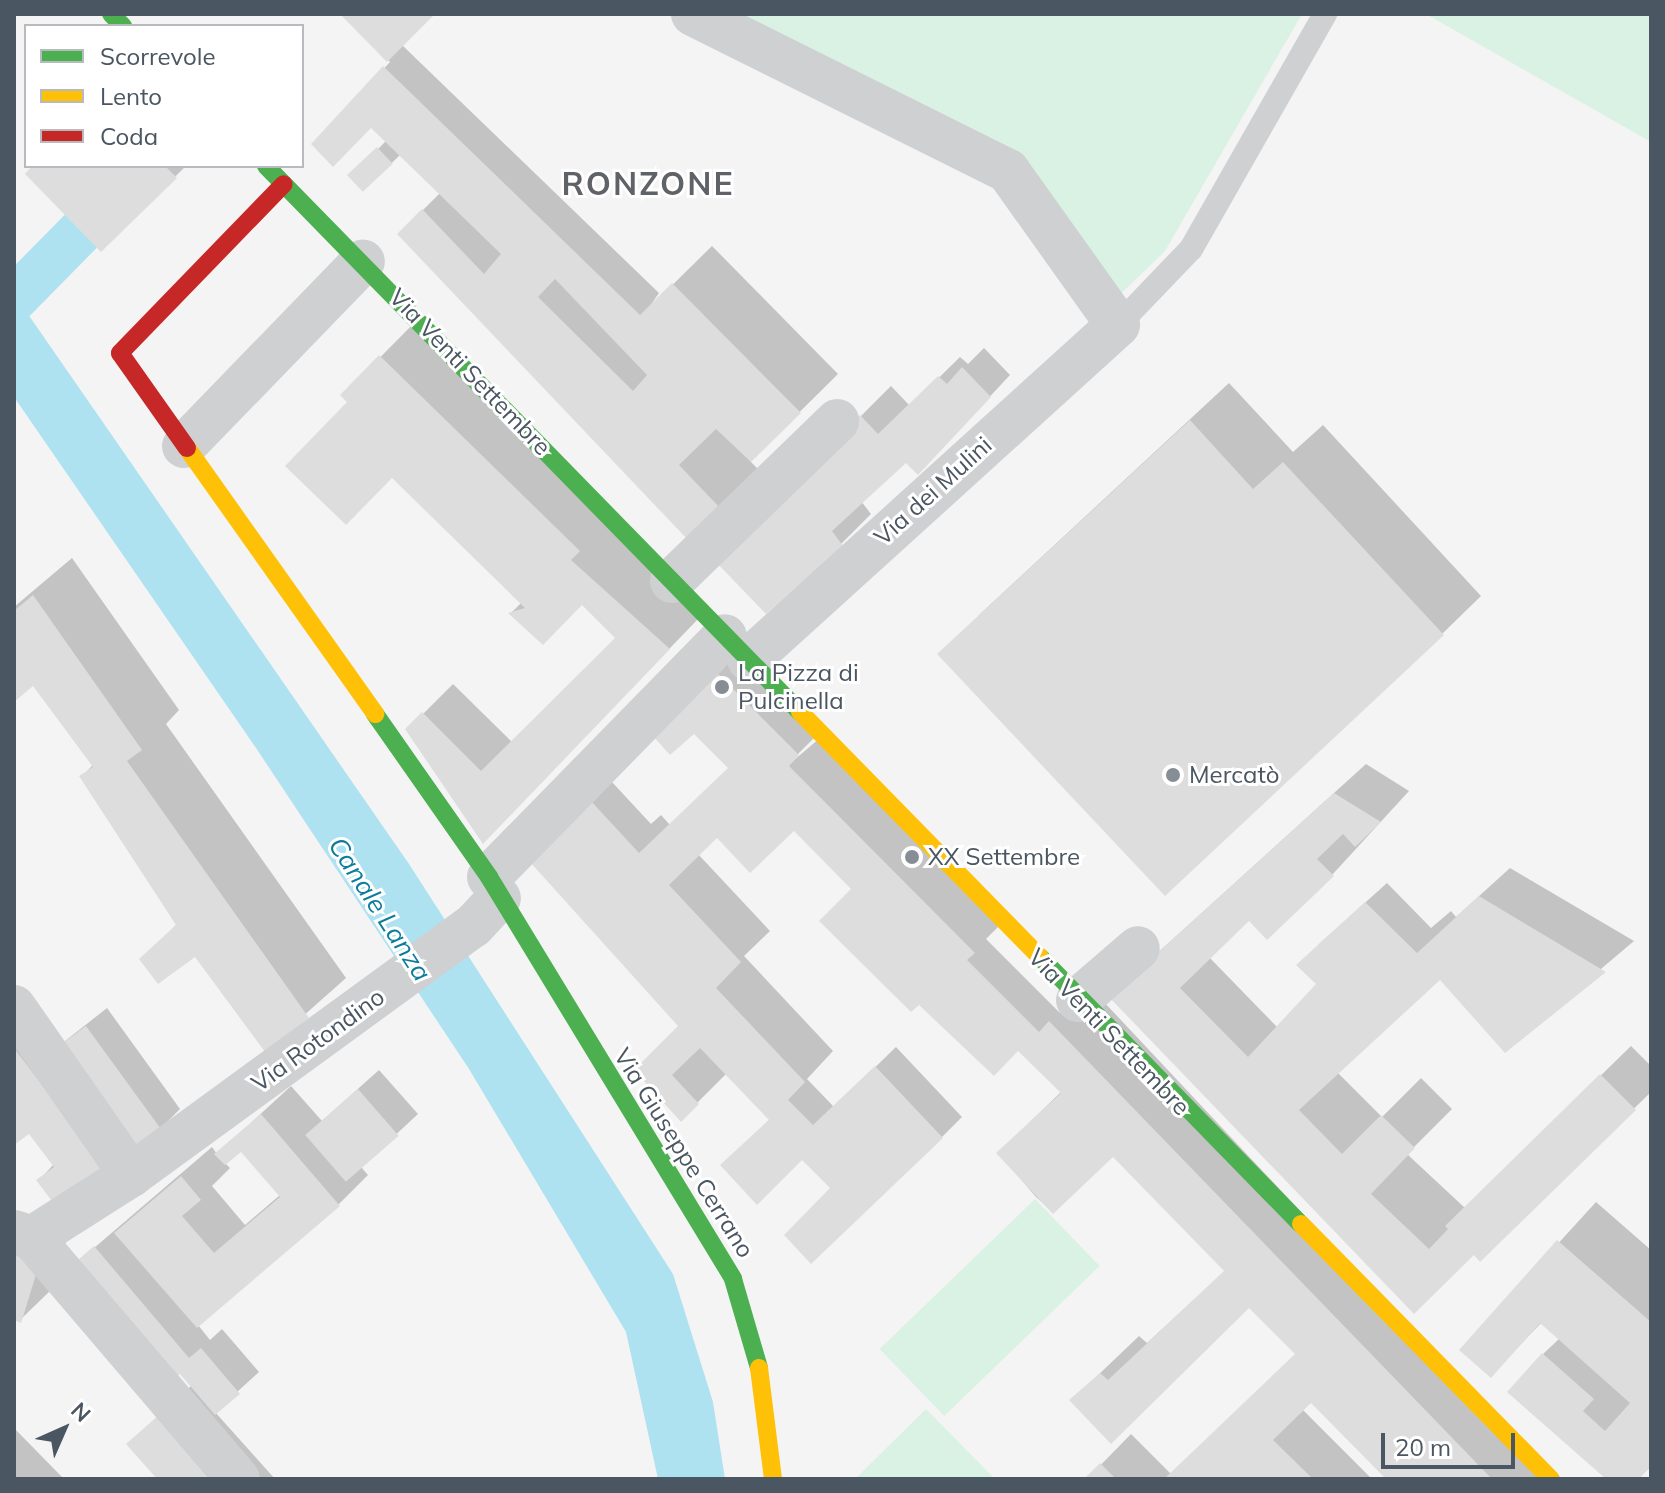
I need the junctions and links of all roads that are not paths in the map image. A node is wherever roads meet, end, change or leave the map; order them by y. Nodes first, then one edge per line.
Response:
1 (693, 14) edge
2 (1325, 14) edge
3 (268, 168) edge
4 (284, 184) junction
5 (363, 261) junction
6 (1118, 325) junction
7 (837, 421) dead end
8 (184, 446) junction
9 (672, 581) junction
10 (737, 648) junction
11 (487, 900) junction
12 (1138, 948) dead end
13 (1078, 1000) junction
14 (14, 1007) edge
15 (131, 1175) junction
16 (23, 1235) edge
17 (777, 1475) edge
18 (238, 1479) edge
19 (1551, 1479) edge

1 - 6 street
2 - 6 lane
3 - 4 main road, Via Venti Settembre
4 - 5 main road, Via Venti Settembre
4 - 8 main road, Via Giuseppe Cerrano
5 - 8 street
5 - 9 main road, Via Venti Settembre
6 - 10 street, Via dei Mulini
7 - 9 street
8 - 11 main road, Via Giuseppe Cerrano
9 - 10 main road, Via Venti Settembre
10 - 11 street, Via Rotondino
10 - 13 main road, Via Venti Settembre
11 - 15 street, Via Rotondino
11 - 17 main road, Via Giuseppe Cerrano
12 - 13 street
13 - 19 main road, Via Venti Settembre
14 - 15 street
15 - 16 street, Via Rotondino
16 - 18 street

